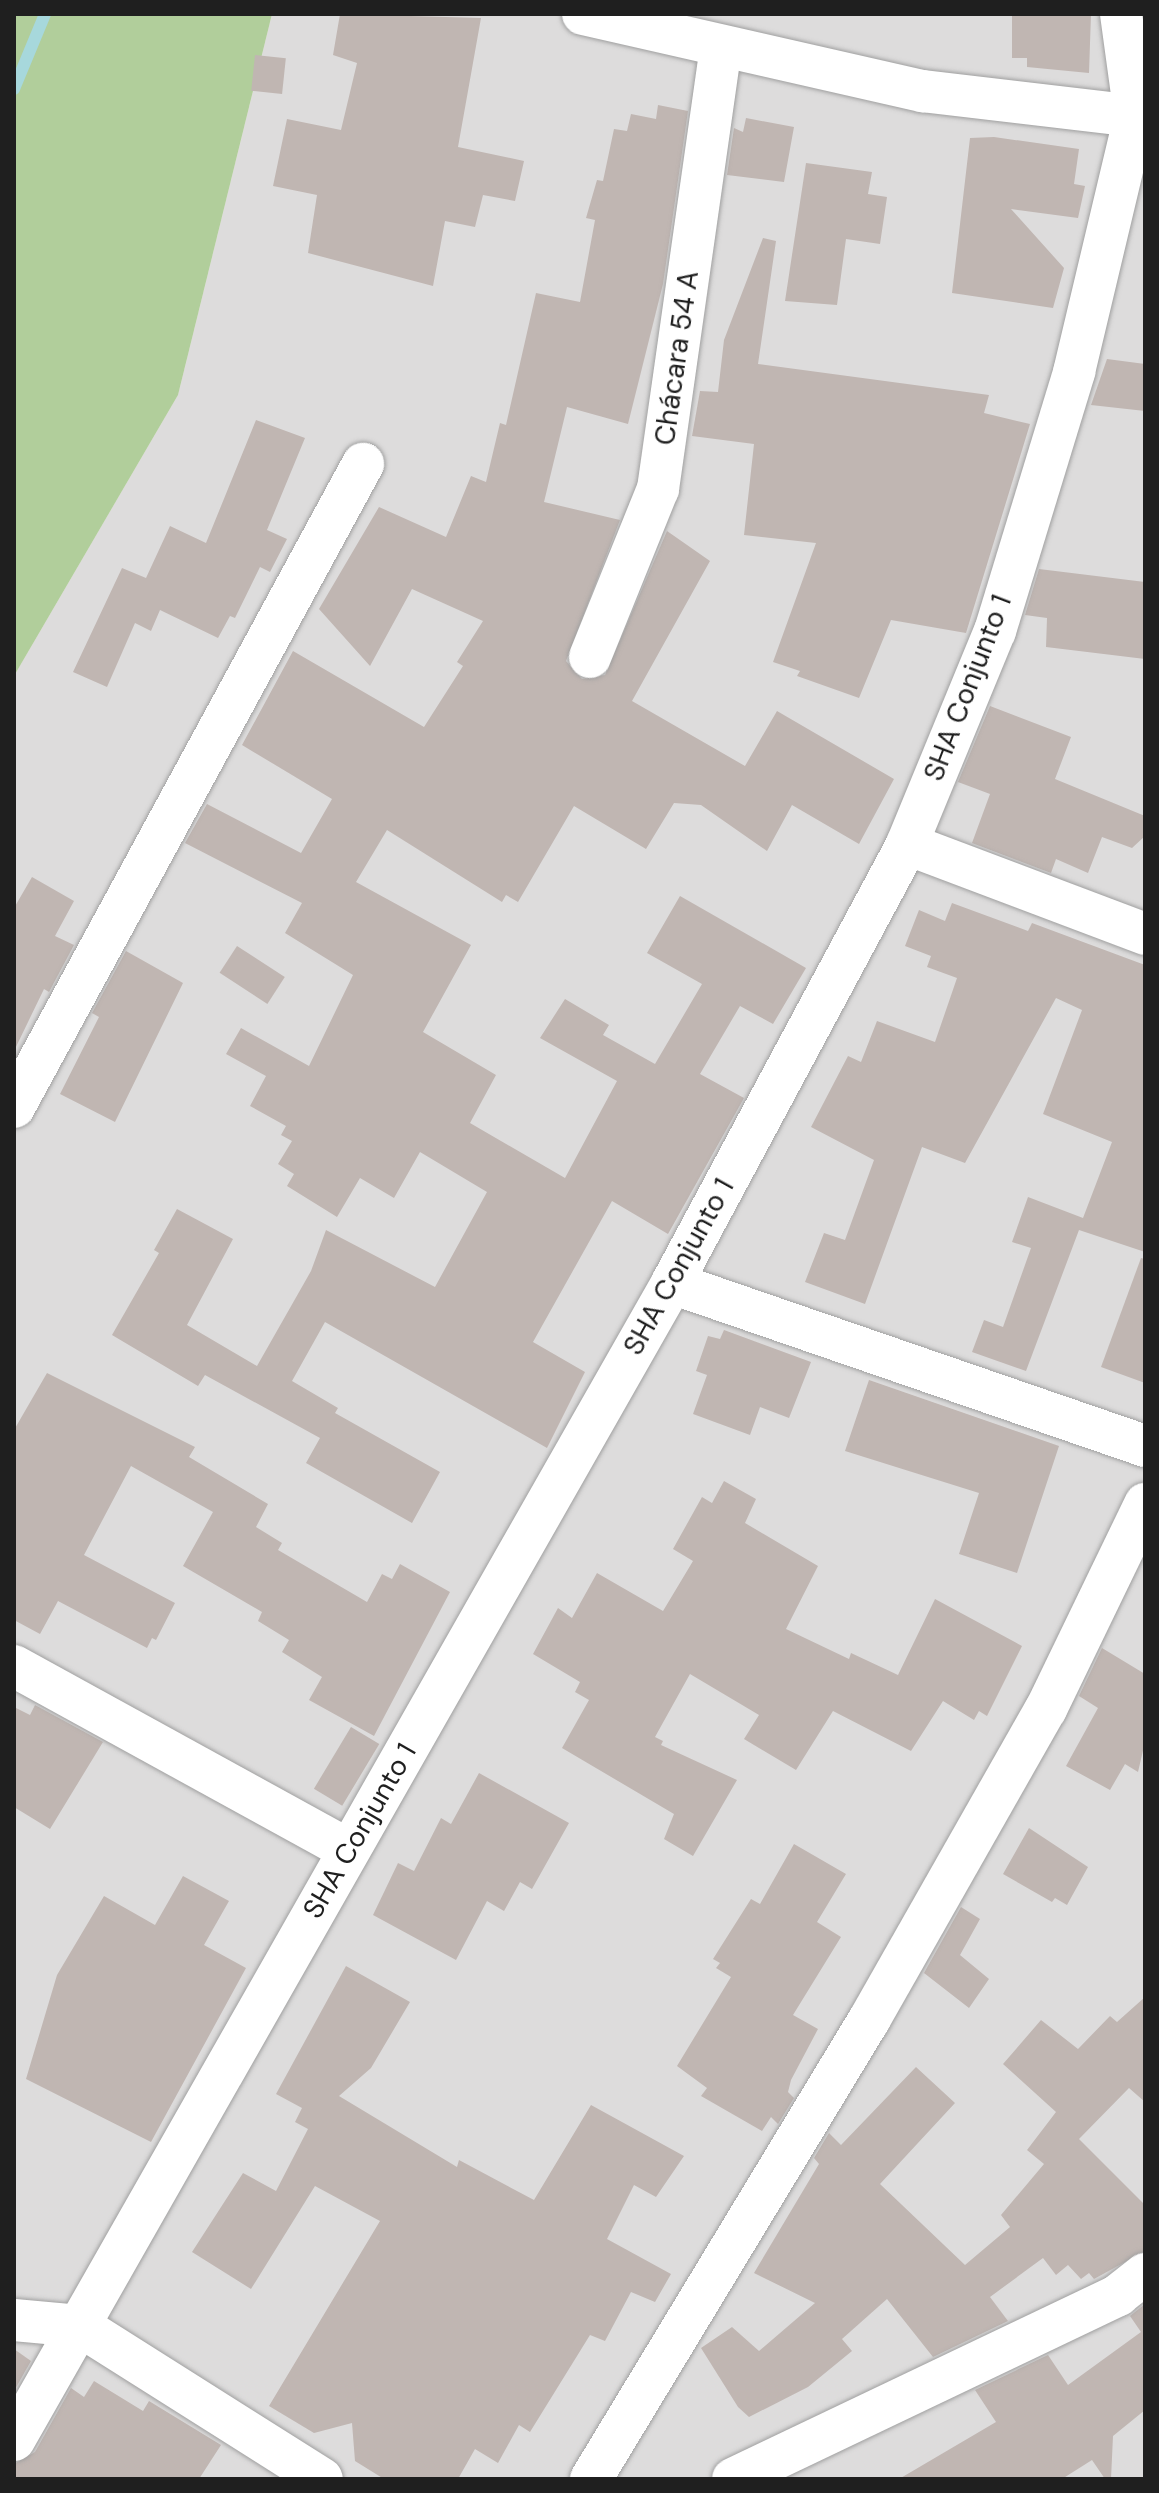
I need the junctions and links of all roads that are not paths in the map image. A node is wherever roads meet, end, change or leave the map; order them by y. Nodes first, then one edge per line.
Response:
1 (583, 14) edge
2 (1121, 14) edge
3 (721, 48) junction
4 (1135, 116) junction
5 (363, 464) dead end
6 (590, 657) dead end
7 (907, 844) junction
8 (1145, 934) edge
9 (14, 1107) edge
10 (672, 1283) junction
11 (1145, 1446) edge
12 (1145, 1504) edge
13 (14, 1666) edge
14 (349, 1850) junction
15 (1145, 2274) edge
16 (14, 2320) edge
17 (80, 2326) junction
18 (14, 2440) edge
19 (322, 2479) edge
20 (591, 2479) edge
21 (733, 2479) edge

1 - 3 street
2 - 4 street, SHA Conjunto 1
3 - 4 street
3 - 6 street, Chácara 54 A
4 - 7 street, SHA Conjunto 1
5 - 9 street
7 - 8 street
7 - 10 street, SHA Conjunto 1
10 - 11 street
10 - 14 street, SHA Conjunto 1
12 - 20 street
13 - 14 street
14 - 17 street, SHA Conjunto 1
15 - 21 street
16 - 17 street
17 - 18 street, SHA Conjunto 1
17 - 19 street

